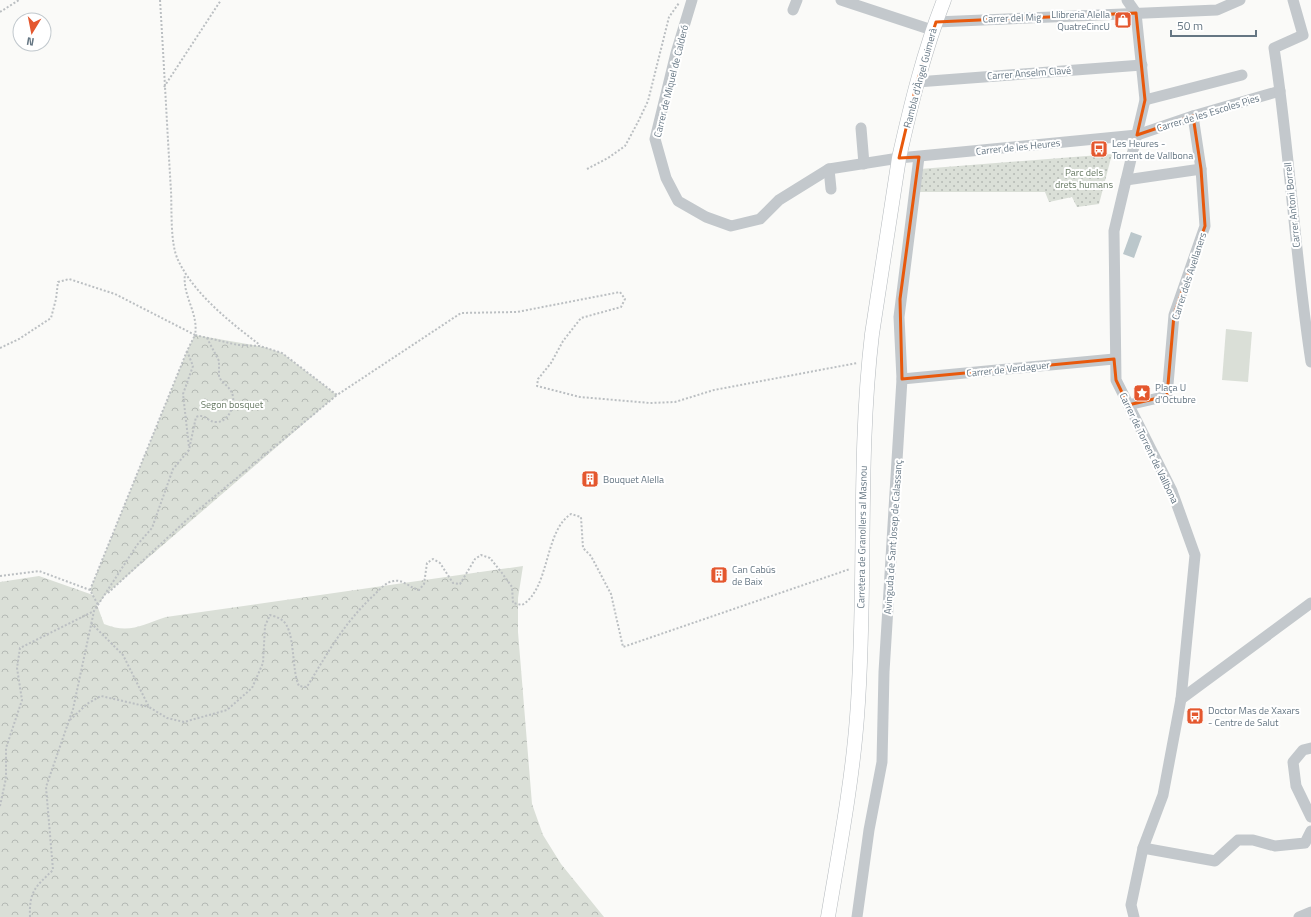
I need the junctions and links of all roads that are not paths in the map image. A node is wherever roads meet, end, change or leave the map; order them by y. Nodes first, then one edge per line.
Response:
1 (692, 0) edge
2 (841, 0) edge
3 (944, 0) edge
4 (1127, 0) edge
5 (1240, 0) edge
6 (1293, 0) edge
7 (1136, 13) junction
8 (934, 26) junction
9 (1142, 65) junction
10 (1242, 75) dead end
11 (917, 82) junction
12 (1280, 91) junction
13 (1145, 100) junction
14 (1193, 116) junction
15 (861, 128) dead end
16 (1137, 135) junction
17 (919, 157) junction
18 (899, 158) junction
19 (864, 164) junction
20 (829, 169) junction
21 (1201, 169) junction
22 (1126, 180) junction
23 (831, 188) dead end
24 (1114, 358) junction
25 (1311, 362) edge
26 (902, 379) junction
27 (1128, 405) junction
28 (1311, 603) edge
29 (1182, 699) junction
30 (1311, 748) edge
31 (1311, 817) edge
32 (1311, 832) edge
33 (1143, 848) junction
34 (1311, 912) edge
35 (828, 917) edge
36 (857, 917) edge
37 (1134, 917) edge
38 (1299, 917) edge

1 - 20 street, Carrer de Miquel de Calderó
2 - 8 street
3 - 8 main road, Rambla d'Àngel Guimerà
4 - 7 street, Carrer de Torrent de Vallbona
5 - 7 street, Carrer del Mig
6 - 12 street, Carrer Antoni Borrell
7 - 8 street, Carrer del Mig
7 - 9 street, Carrer de Torrent de Vallbona
8 - 11 main road, Rambla d'Àngel Guimerà
9 - 11 street, Carrer Anselm Clavé
9 - 13 street, Carrer de Torrent de Vallbona
10 - 13 street
11 - 18 main road, Rambla d'Àngel Guimerà
12 - 14 street, Carrer de les Escoles Pies
12 - 25 street, Carrer Antoni Borrell
13 - 16 street, Carrer de Torrent de Vallbona
14 - 16 street, Carrer de les Escoles Pies
14 - 21 street, Carrer dels Avellaners
15 - 19 street
16 - 17 street, Carrer de les Heures
16 - 22 street, Carrer de Torrent de Vallbona
17 - 18 street, Carrer de les Heures
17 - 26 street, Avinguda de Sant Josep de Calassanç
18 - 19 street, Carrer de Miquel de Calderó
18 - 35 main road, Carretera de Granollers al Masnou
19 - 20 street, Carrer de Miquel de Calderó
20 - 23 street
21 - 22 street
21 - 27 street, Carrer dels Avellaners
22 - 24 street, Carrer de Torrent de Vallbona
24 - 26 street, Carrer de Verdaguer
24 - 27 street, Carrer de Torrent de Vallbona
26 - 36 street, Avinguda de Sant Josep de Calassanç
27 - 29 street, Carrer de Torrent de Vallbona
28 - 29 street
29 - 33 street, Carrer de Torrent de Vallbona
30 - 31 street
32 - 33 street
33 - 37 street, Carrer de Torrent de Vallbona
34 - 38 street

